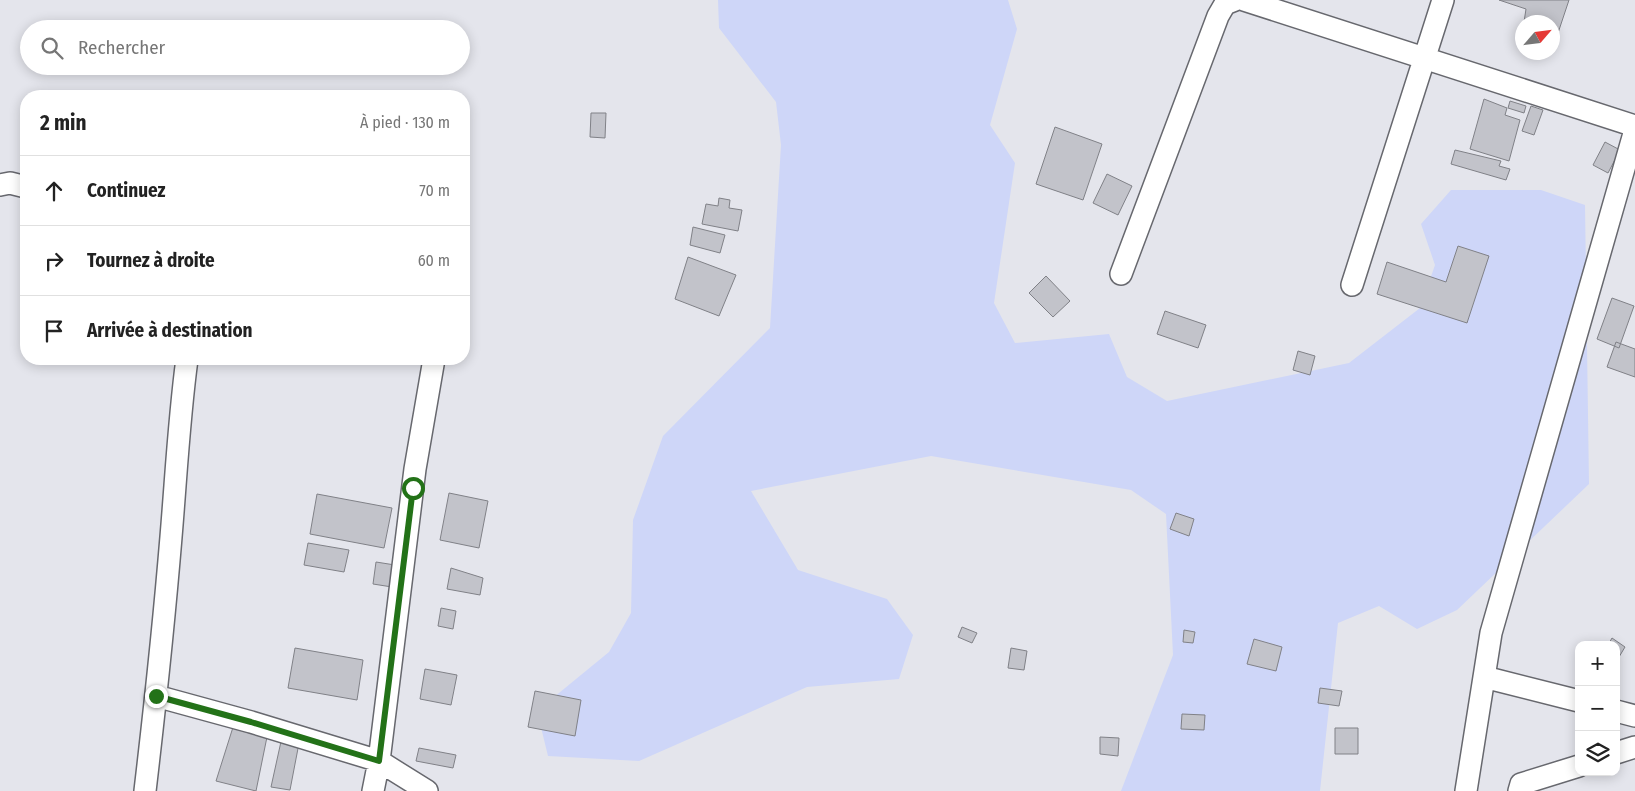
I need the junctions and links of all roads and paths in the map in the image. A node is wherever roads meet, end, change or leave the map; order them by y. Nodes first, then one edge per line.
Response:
1 (1235, 0) edge
2 (1244, 0) edge
3 (1443, 0) edge
4 (1424, 58) junction
5 (1635, 126) edge
6 (1635, 130) edge
7 (0, 185) edge
8 (20, 186) edge
9 (1121, 274) dead end
10 (1352, 285) dead end
11 (186, 365) edge
12 (433, 365) edge
13 (1484, 677) junction
14 (156, 696) junction
15 (1575, 700) edge
16 (1620, 712) edge
17 (1635, 716) edge
18 (1635, 747) edge
19 (1620, 752) edge
20 (379, 761) junction
21 (1575, 767) edge
22 (145, 791) edge
23 (373, 791) edge
24 (427, 791) edge
25 (1466, 791) edge
26 (1519, 791) edge

1 - 9 street
2 - 4 street
3 - 4 street
4 - 5 street
4 - 10 street
6 - 13 street
7 - 8 street
11 - 14 street
12 - 20 street
13 - 15 street
13 - 25 street
14 - 20 street
14 - 22 street
16 - 17 street
18 - 19 street
20 - 23 street
20 - 24 street
21 - 26 street

